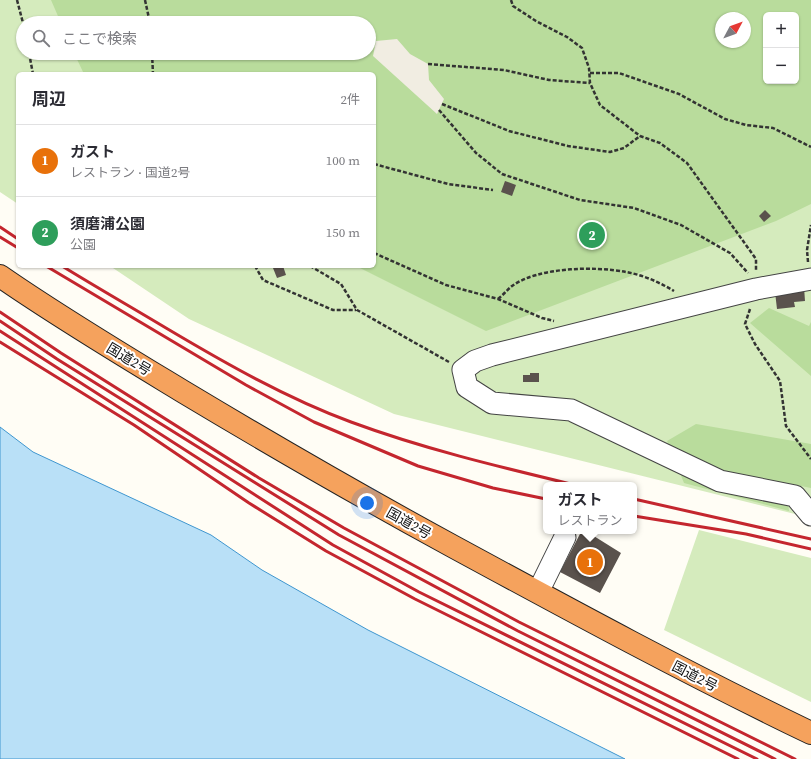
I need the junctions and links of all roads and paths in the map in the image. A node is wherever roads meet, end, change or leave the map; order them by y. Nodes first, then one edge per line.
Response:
1 (17, 0) edge
2 (145, 0) edge
3 (511, 0) edge
4 (21, 16) edge
5 (148, 16) edge
6 (30, 60) edge
7 (152, 60) edge
8 (428, 64) dead end
9 (33, 72) edge
10 (153, 72) edge
11 (590, 73) junction
12 (590, 84) junction
13 (442, 104) dead end
14 (439, 110) dead end
15 (640, 136) junction
16 (811, 147) edge
17 (376, 165) edge
18 (494, 190) dead end
19 (811, 225) edge
20 (376, 254) edge
21 (756, 260) dead end
22 (256, 268) edge
23 (313, 268) edge
24 (0, 276) edge
25 (810, 279) edge
26 (756, 289) junction
27 (498, 299) junction
28 (695, 305) junction
29 (356, 310) junction
30 (556, 322) dead end
31 (464, 370) junction
32 (811, 459) edge
33 (811, 515) edge
34 (566, 537) dead end
35 (538, 592) junction
36 (811, 733) edge

1 - 4 path
2 - 5 path
3 - 11 path
6 - 9 path
7 - 10 path
8 - 12 path
11 - 12 path
11 - 16 path
12 - 15 path
13 - 15 path
14 - 26 path
15 - 21 path
17 - 18 path
19 - 25 path
20 - 27 path
22 - 29 path
23 - 29 path
24 - 35 highway, 国道2号
25 - 26 lane
26 - 28 lane
26 - 32 path
27 - 28 path
27 - 30 path
28 - 31 lane
29 - 31 path
31 - 33 lane
34 - 35 lane
35 - 36 highway, 国道2号

